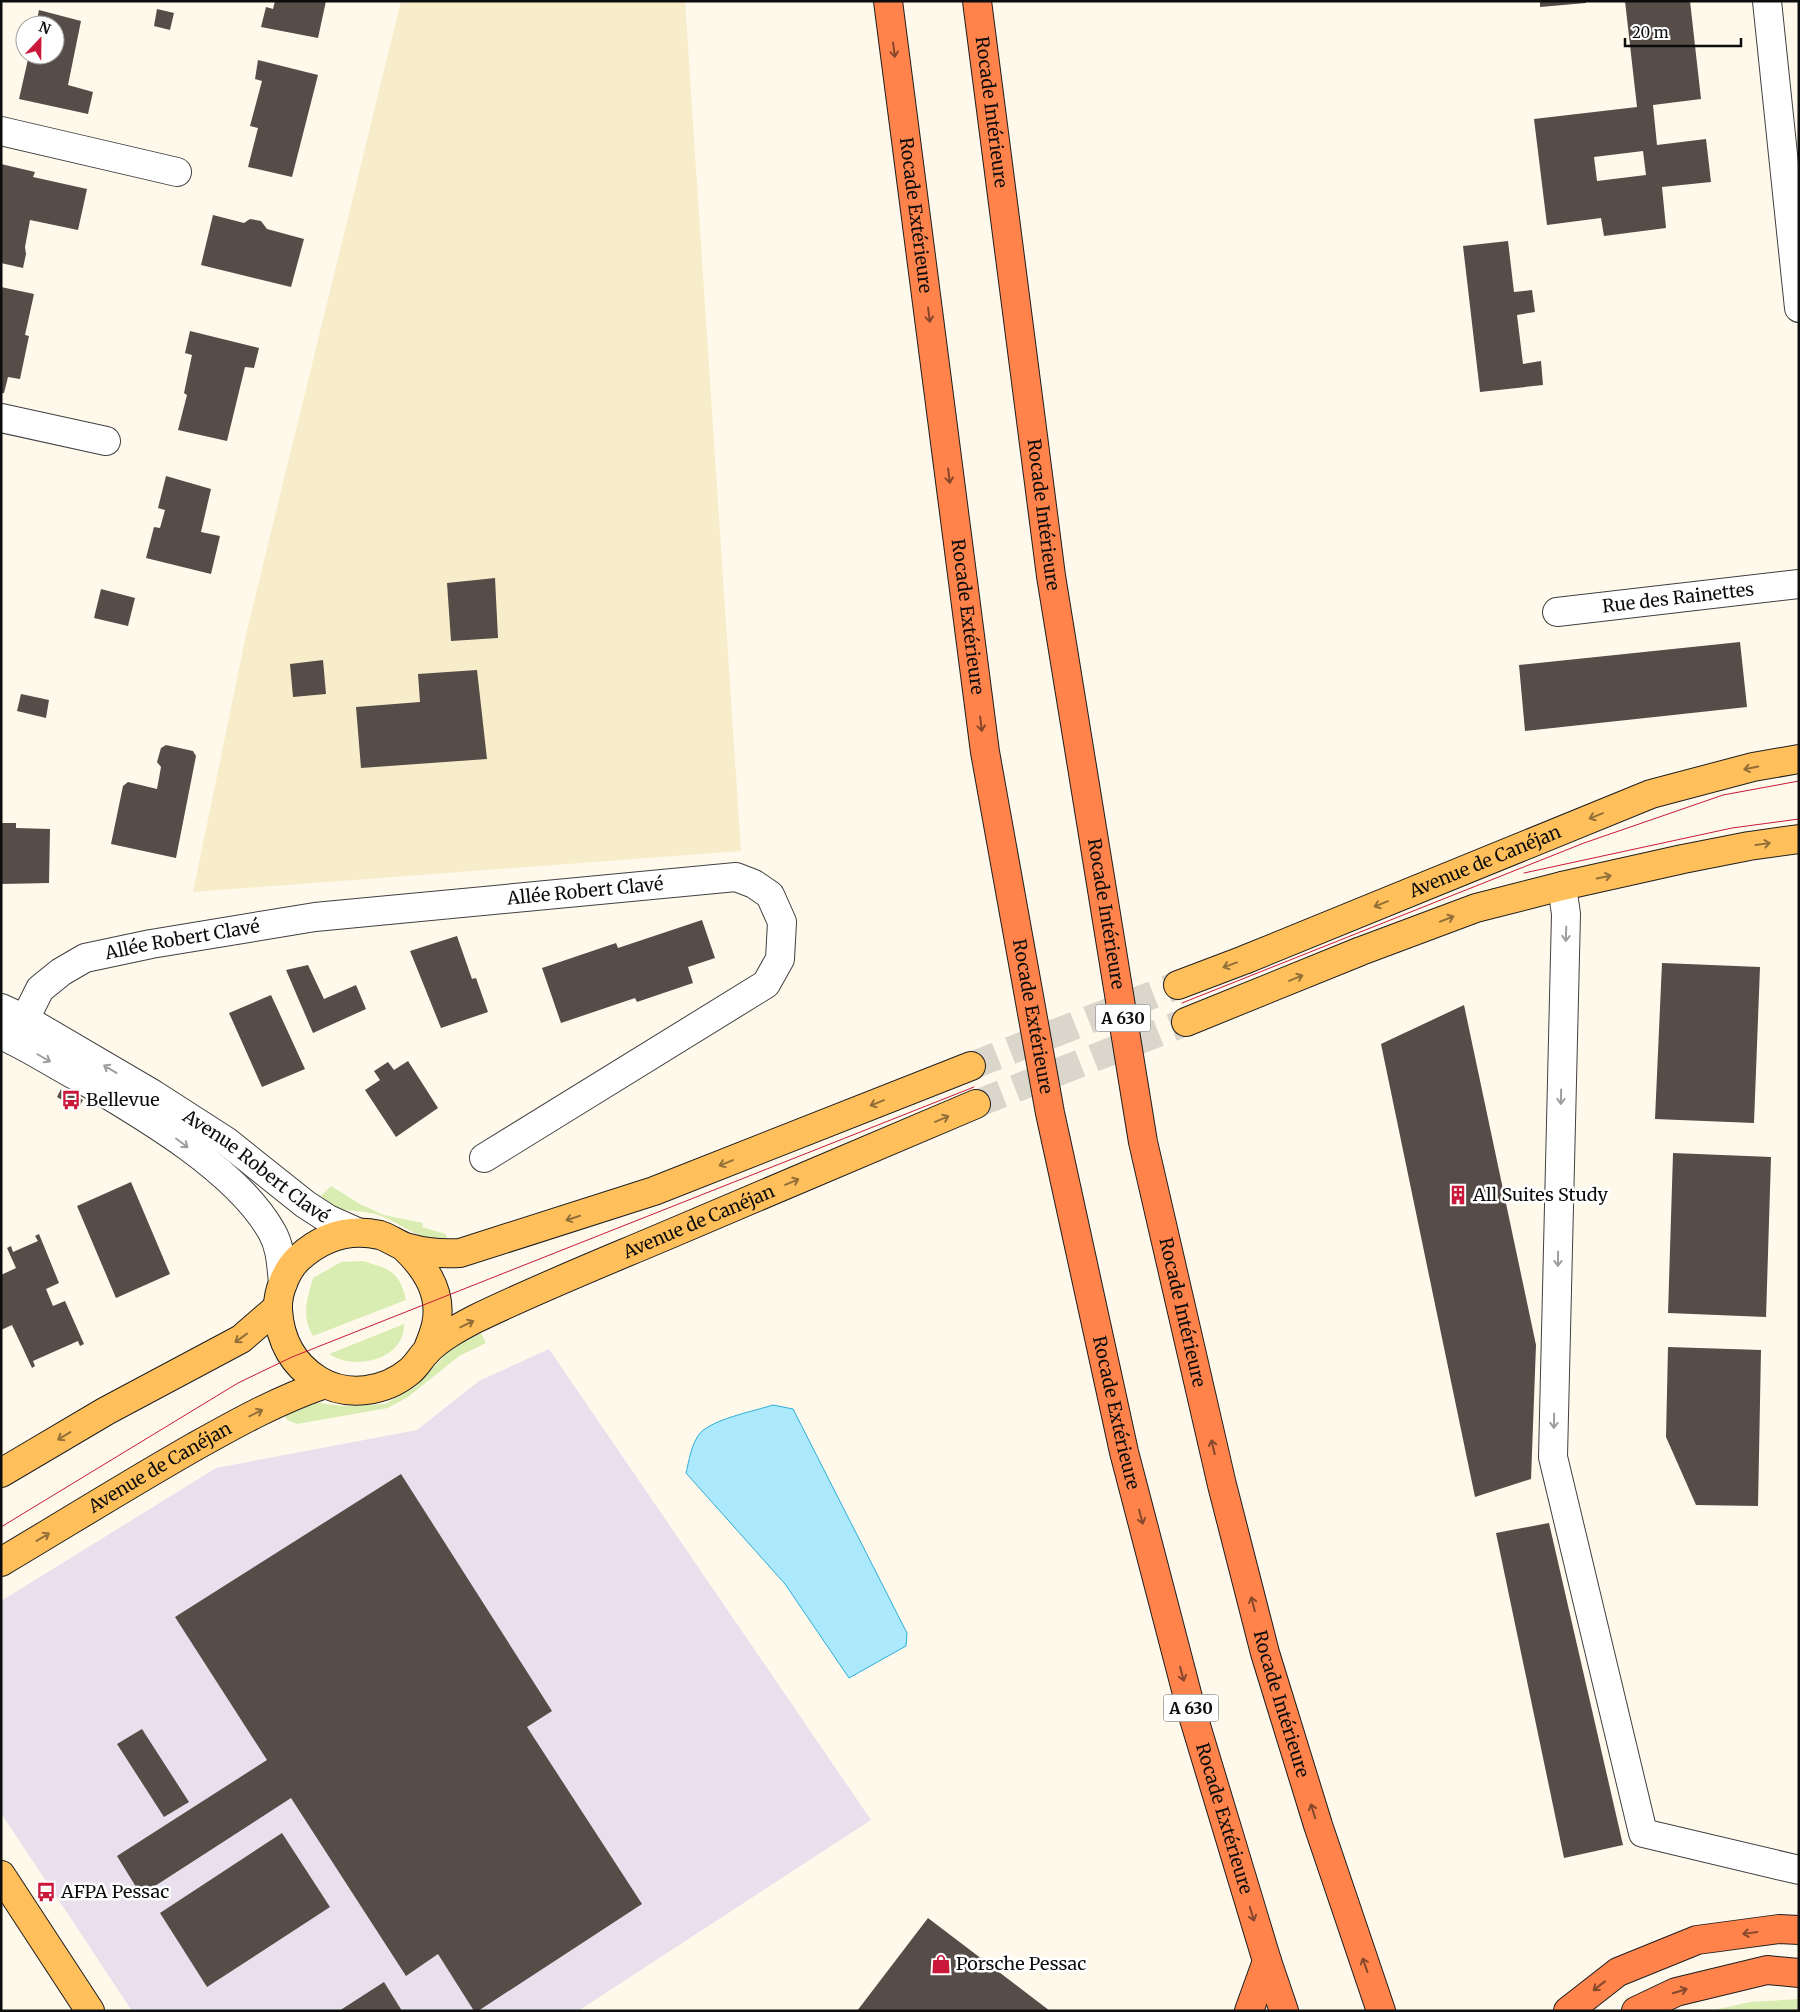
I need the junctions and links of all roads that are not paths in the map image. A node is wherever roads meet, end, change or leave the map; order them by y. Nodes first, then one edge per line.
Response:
1 (888, 1) edge
2 (977, 1) edge
3 (1767, 1) edge
4 (1789, 124) edge
5 (1, 131) edge
6 (177, 172) dead end
7 (1799, 308) edge
8 (1, 418) edge
9 (106, 441) dead end
10 (1799, 584) edge
11 (1558, 612) dead end
12 (1799, 759) edge
13 (1799, 839) edge
14 (1562, 886) junction
15 (1178, 985) tunnel mouth
16 (1186, 1022) tunnel mouth
17 (10, 1025) edge
18 (971, 1066) tunnel mouth
19 (976, 1104) tunnel mouth
20 (484, 1158) dead end
21 (357, 1232) junction
22 (405, 1248) junction
23 (280, 1295) junction
24 (427, 1351) junction
25 (325, 1384) junction
26 (1, 1472) edge
27 (1, 1562) edge
28 (1799, 1870) edge
29 (1, 1875) edge
30 (1799, 1930) edge
31 (1267, 1962) junction
32 (1799, 1974) edge
33 (90, 2011) edge
34 (1248, 2011) edge
35 (1284, 2011) edge
36 (1381, 2011) edge
37 (1568, 2011) edge
38 (1636, 2011) edge

1 -> 31 highway, Rocade Extérieure / A 630
36 -> 2 highway, Rocade Intérieure / A 630
3 - 4 street
4 - 7 street
5 - 6 street
8 - 9 street
10 - 11 street, Rue des Rainettes
12 -> 15 main road, Avenue de Canéjan
14 -> 13 main road
16 -> 14 main road
14 -> 28 street
17 - 20 street, Allée Robert Clavé
21 -> 17 street, Avenue Robert Clavé
17 -> 23 street, Avenue Robert Clavé
18 -> 22 main road, Avenue de Canéjan
24 -> 19 main road, Avenue de Canéjan
21 - 22 main road, Avenue de Canéjan
21 - 23 main road, Avenue de Canéjan
22 - 24 main road, Avenue de Canéjan
23 - 25 main road, Avenue de Canéjan
23 -> 26 main road, Avenue de Canéjan
24 - 25 main road, Avenue de Canéjan
27 -> 25 main road, Avenue de Canéjan
29 - 33 main road
30 -> 37 highway
31 - 34 highway
31 - 35 highway, Rocade Extérieure / A 630
38 -> 32 highway

